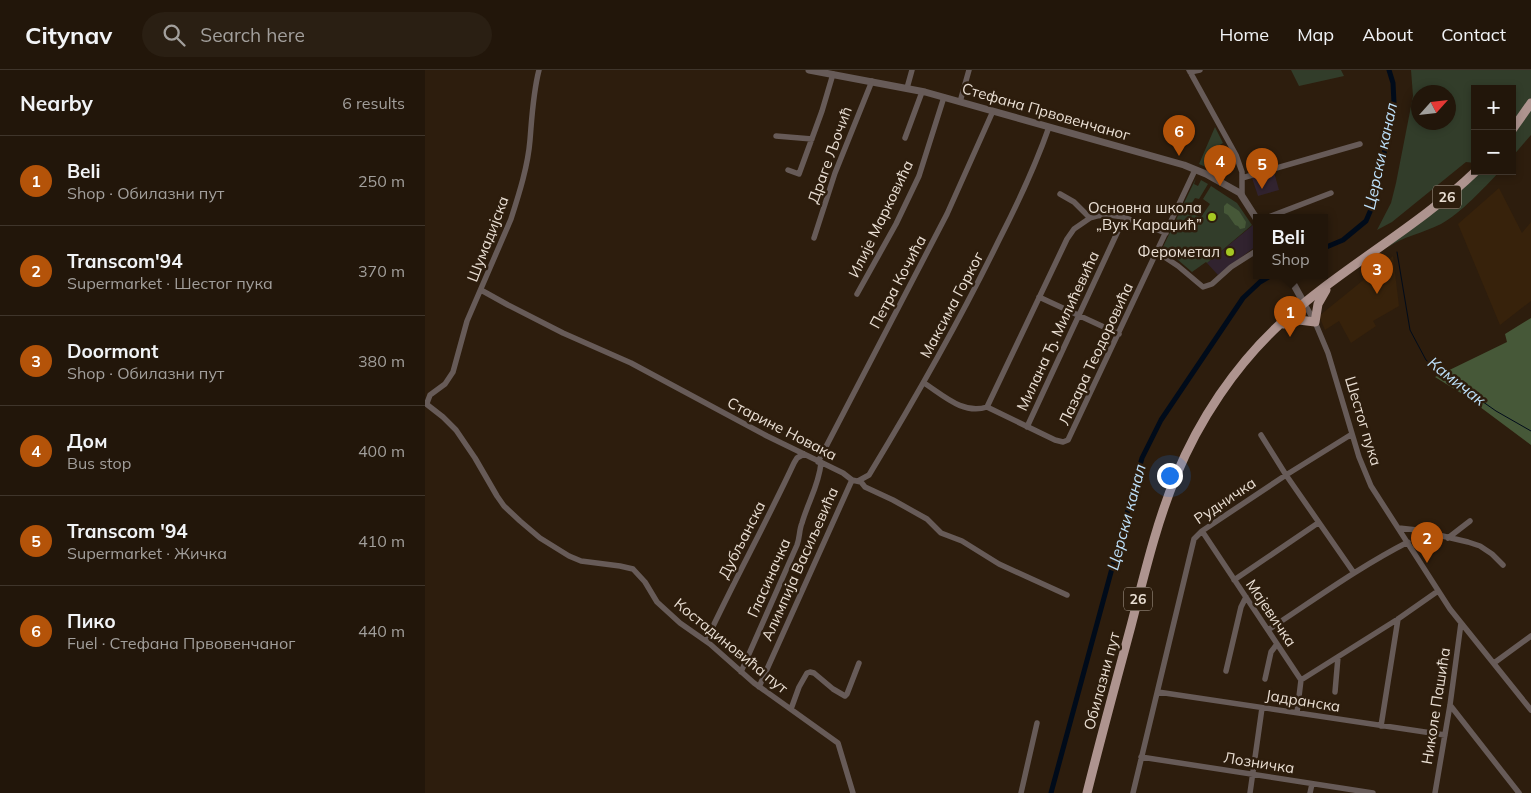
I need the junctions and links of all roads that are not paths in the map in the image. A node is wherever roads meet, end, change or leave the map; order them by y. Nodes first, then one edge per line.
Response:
1 (539, 70) edge
2 (809, 70) edge
3 (912, 70) edge
4 (969, 70) edge
5 (1200, 70) edge
6 (1189, 71) edge
7 (833, 74) junction
8 (872, 81) junction
9 (907, 88) junction
10 (923, 92) junction
11 (944, 98) junction
12 (960, 102) junction
13 (1531, 103) edge
14 (993, 111) junction
15 (1516, 124) edge
16 (1049, 127) junction
17 (776, 136) dead end
18 (905, 138) dead end
19 (812, 139) junction
20 (1360, 144) dead end
21 (788, 170) dead end
22 (1195, 170) junction
23 (1471, 175) edge
24 (1242, 178) junction
25 (1331, 193) dead end
26 (1059, 194) dead end
27 (1241, 195) junction
28 (1253, 214) edge
29 (1276, 214) edge
30 (1090, 218) junction
31 (1124, 218) junction
32 (1166, 233) junction
33 (814, 238) dead end
34 (1157, 252) junction
35 (1253, 253) edge
36 (1291, 279) edge
37 (1329, 285) junction
38 (481, 290) junction
39 (857, 294) dead end
40 (1039, 297) junction
41 (1304, 303) junction
42 (1080, 316) junction
43 (1315, 322) junction
44 (1277, 327) junction
45 (1119, 334) junction
46 (924, 383) junction
47 (426, 403) edge
48 (987, 407) junction
49 (1027, 427) junction
50 (1352, 434) junction
51 (1261, 435) dead end
52 (804, 454) junction
53 (820, 463) junction
54 (1286, 475) junction
55 (855, 481) junction
56 (1470, 521) dead end
57 (1318, 523) junction
58 (1399, 528) junction
59 (1202, 531) junction
60 (1448, 538) junction
61 (1408, 542) junction
62 (1503, 565) dead end
63 (1354, 573) junction
64 (1234, 580) junction
65 (1438, 591) junction
66 (1067, 595) dead end
67 (1246, 597) junction
68 (1398, 619) junction
69 (1461, 623) junction
70 (1268, 630) junction
71 (1531, 636) edge
72 (706, 641) junction
73 (1277, 644) junction
74 (1338, 657) junction
75 (859, 663) dead end
76 (1494, 663) junction
77 (1226, 671) dead end
78 (741, 672) junction
79 (1265, 679) dead end
80 (1301, 680) junction
81 (759, 687) junction
82 (1158, 692) junction
83 (1335, 692) dead end
84 (1450, 705) junction
85 (1263, 708) junction
86 (791, 709) junction
87 (1531, 710) edge
88 (1297, 713) junction
89 (1037, 723) dead end
90 (1381, 726) junction
91 (1445, 735) junction
92 (1141, 758) junction
93 (1253, 774) junction
94 (1312, 784) junction
95 (853, 793) edge
96 (1021, 793) edge
97 (1087, 793) edge
98 (1133, 793) edge
99 (1250, 793) edge
100 (1310, 793) edge
101 (1372, 793) edge
102 (1435, 793) edge
103 (1519, 793) edge

1 - 38 street, Шумадијска
2 - 7 street, Стефана Првовенчаног
3 - 9 street
4 - 12 street
5 - 6 street
6 - 24 street
7 - 8 street, Стефана Првовенчаног
7 - 19 street
8 - 9 street, Стефана Првовенчаног
8 - 33 street, Драге Љочић
9 - 10 street, Стефана Првовенчаног
10 - 11 street, Стефана Првовенчаног
10 - 18 street
11 - 12 street, Стефана Првовенчаног
11 - 39 street, Илије Марковића
12 - 14 street, Стефана Првовенчаног
13 - 15 main road
14 - 16 street, Стефана Првовенчаног
14 - 53 street, Петра Кочића
16 - 22 street, Стефана Првовенчаног
16 - 46 street, Максима Горког
17 - 19 street
19 - 21 street
20 - 24 street
22 - 27 street, Стефана Првовенчаног
22 - 32 street, Лазара Теодоровића
23 - 37 main road, Обилазни пут / 26
24 - 27 street
25 - 29 street
26 - 30 street
27 - 28 street, Стефана Првовенчаног
30 - 31 street
30 - 40 street
31 - 32 street
31 - 42 street, Милана Ђ. Милићевића
32 - 34 street, Лазара Теодоровића
34 - 35 street
34 - 45 street, Лазара Теодоровића
36 - 41 street
37 - 41 main road, Обилазни пут / 26
37 - 43 main road
38 - 47 street, Шумадијска
38 - 52 street, Старине Новака
40 - 42 street
40 - 48 street
41 - 43 street, Шестог пука
41 - 44 main road, Обилазни пут / 26
42 - 45 street
42 - 49 street, Милана Ђ. Милићевића
43 - 44 main road
43 - 50 street, Шестог пука
44 - 97 main road, Обилазни пут / 26
45 - 49 street, Лазара Теодоровића
46 - 48 street
46 - 55 street, Максима Горког
47 - 72 street, Костадиновића пут
48 - 49 street, Лазара Теодоровића
50 - 54 street, Рудничка
50 - 58 street, Шестог пука
51 - 54 street
52 - 53 street, Старине Новака
52 - 72 street, Дубљанска
53 - 55 street, Старине Новака
53 - 78 street, Гласиначка
54 - 57 street
54 - 59 street, Рудничка
55 - 66 street, Старине Новака
55 - 81 street, Алимпија Васиљевића
56 - 60 street
57 - 63 street
57 - 64 street
58 - 60 street
58 - 61 street, Шестог пука
59 - 64 street, Мајевичка
59 - 82 street, Рудничка
60 - 62 street
61 - 63 street
61 - 65 street, Шестог пука
63 - 70 street
64 - 67 street, Мајевичка
65 - 68 street
65 - 69 street, Шестог пука
67 - 70 street, Мајевичка
67 - 77 street
68 - 74 street
68 - 90 street
69 - 76 street, Шестог пука
69 - 84 street, Николе Пашића
70 - 73 street, Мајевичка
71 - 76 street
72 - 78 street, Костадиновића пут
73 - 79 street
73 - 80 street, Мајевичка
74 - 80 street
74 - 83 street
75 - 86 street
76 - 87 street, Шестог пука
78 - 81 street, Костадиновића пут
80 - 88 street
81 - 86 street, Костадиновића пут
82 - 85 street, Јадранска
82 - 92 street, Рудничка
84 - 91 street, Николе Пашића
84 - 103 street
85 - 88 street, Јадранска
85 - 93 street
86 - 95 street, Костадиновића пут
88 - 90 street, Јадранска
89 - 96 street
90 - 91 street, Јадранска
91 - 102 street, Николе Пашића
92 - 93 street, Лозничка
92 - 98 street, Рудничка
93 - 94 street, Лозничка
93 - 99 street
94 - 100 street
94 - 101 street, Лозничка

